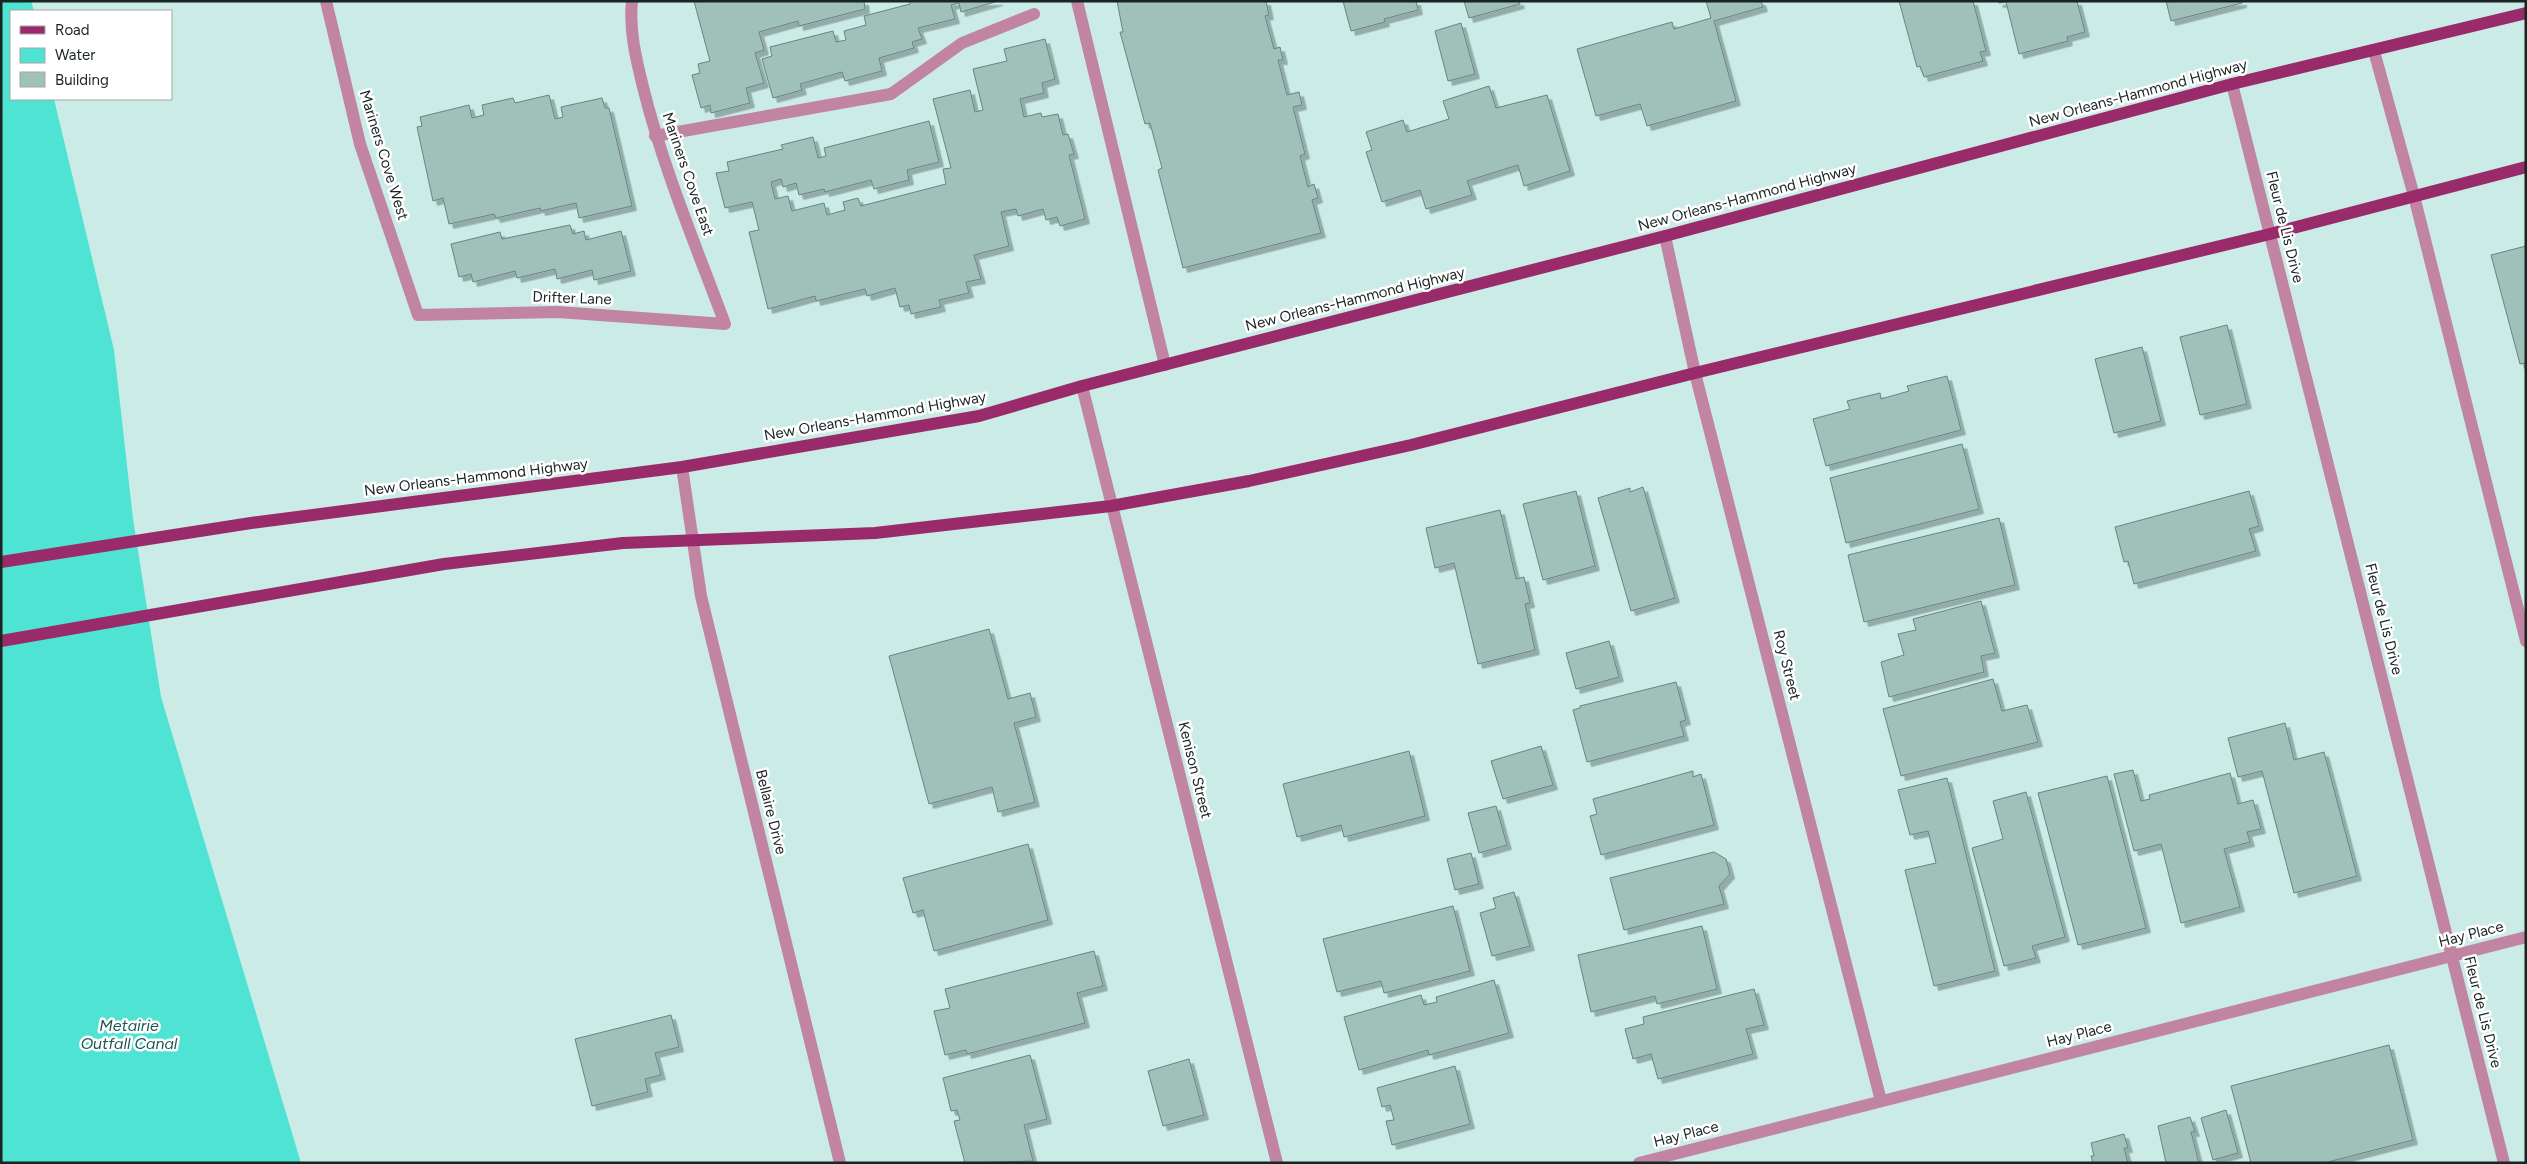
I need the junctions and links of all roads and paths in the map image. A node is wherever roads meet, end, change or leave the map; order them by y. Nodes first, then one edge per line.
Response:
1 (326, 1) edge
2 (632, 1) edge
3 (1077, 1) edge
4 (2526, 13) edge
5 (1034, 14) dead end
6 (2374, 51) junction
7 (2232, 84) junction
8 (655, 136) junction
9 (2526, 167) edge
10 (2414, 196) junction
11 (2270, 234) junction
12 (1665, 236) junction
13 (418, 315) joint
14 (725, 324) joint
15 (1165, 365) junction
16 (1695, 373) junction
17 (1082, 386) junction
18 (682, 467) junction
19 (1112, 506) junction
20 (693, 540) junction
21 (1, 562) edge
22 (1, 641) edge
23 (2526, 641) edge
24 (2526, 937) edge
25 (2452, 956) junction
26 (1881, 1101) junction
27 (840, 1163) edge
28 (1277, 1163) edge
29 (1639, 1163) edge
30 (2504, 1163) edge

1 - 13 street, Mariners Cove West
2 - 8 street, Mariners Cove East
3 - 15 street
4 - 6 main road, New Orleans-Hammond Highway
5 - 8 street
6 - 7 main road, New Orleans-Hammond Highway
6 - 10 street
7 - 11 street, Fleur de Lis Drive
7 - 12 main road, New Orleans-Hammond Highway
8 - 14 street, Mariners Cove East
9 - 10 main road
10 - 11 main road
10 - 23 street
11 - 16 main road
11 - 25 street, Fleur de Lis Drive
12 - 15 main road, New Orleans-Hammond Highway
12 - 16 street, Roy Street
13 - 14 street, Drifter Lane
15 - 17 main road, New Orleans-Hammond Highway
16 - 19 main road
16 - 26 street, Roy Street
17 - 18 main road, New Orleans-Hammond Highway
17 - 19 street, Kenison Street
18 - 20 street, Bellaire Drive
18 - 21 main road, New Orleans-Hammond Highway
19 - 20 main road
19 - 28 street, Kenison Street
20 - 22 main road
20 - 27 street, Bellaire Drive
24 - 25 street, Hay Place
25 - 26 street, Hay Place
25 - 30 street, Fleur de Lis Drive
26 - 29 street, Hay Place

